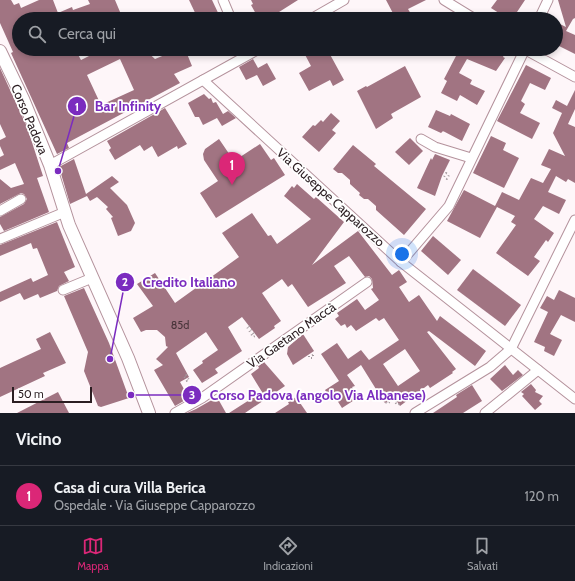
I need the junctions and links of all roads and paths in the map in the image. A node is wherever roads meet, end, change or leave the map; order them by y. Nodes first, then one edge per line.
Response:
1 (222, 0) edge
2 (344, 0) edge
3 (444, 0) edge
4 (548, 0) edge
5 (228, 12) edge
6 (323, 12) edge
7 (464, 12) edge
8 (543, 12) edge
9 (0, 51) edge
10 (241, 56) edge
11 (522, 56) edge
12 (538, 56) edge
13 (575, 77) edge
14 (203, 80) junction
15 (421, 139) dead end
16 (472, 158) junction
17 (50, 165) junction
18 (21, 199) dead end
19 (0, 211) edge
20 (65, 212) junction
21 (575, 220) edge
22 (0, 239) edge
23 (401, 262) junction
24 (92, 278) junction
25 (367, 282) dead end
26 (63, 290) dead end
27 (249, 326) joint
28 (511, 349) junction
29 (538, 370) junction
30 (575, 399) edge
31 (149, 413) edge
32 (174, 413) edge
33 (415, 413) edge
34 (485, 413) edge

1 - 5 street
2 - 6 street
3 - 7 street
4 - 8 street
9 - 17 street, Corso Padova
10 - 14 street
11 - 16 street
12 - 13 street
14 - 17 street
14 - 23 street, Via Giuseppe Capparozzo
15 - 16 street
16 - 23 street
17 - 20 street, Corso Padova
18 - 19 street
20 - 22 street
20 - 24 street, Corso Padova
21 - 28 street
23 - 28 street, Via Giuseppe Capparozzo
24 - 26 street
24 - 31 street, Corso Padova
25 - 32 street, Via Gaetano Maccà
27 - 27 path
28 - 29 street, Via Giuseppe Capparozzo
28 - 33 street
29 - 30 street, Via Giuseppe Capparozzo
29 - 34 street

